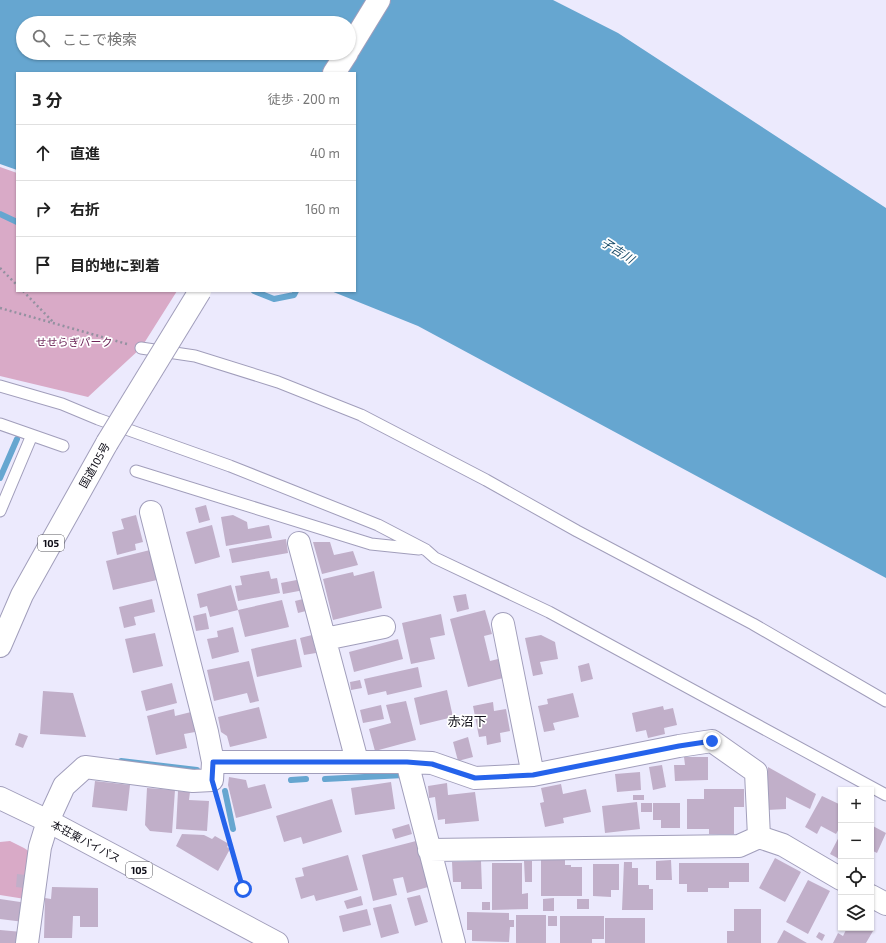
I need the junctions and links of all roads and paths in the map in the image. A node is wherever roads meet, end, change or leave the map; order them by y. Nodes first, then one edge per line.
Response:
1 (379, 0) edge
2 (356, 38) edge
3 (342, 60) edge
4 (335, 72) edge
5 (0, 268) edge
6 (16, 284) edge
7 (24, 292) edge
8 (199, 292) edge
9 (0, 305) edge
10 (0, 308) edge
11 (4, 309) junction
12 (55, 323) junction
13 (141, 348) joint
14 (0, 386) edge
15 (0, 424) edge
16 (32, 435) junction
17 (63, 446) dead end
18 (136, 471) dead end
19 (0, 511) edge
20 (151, 512) dead end
21 (300, 543) dead end
22 (426, 550) junction
23 (503, 624) dead end
24 (384, 627) dead end
25 (325, 639) junction
26 (0, 646) edge
27 (886, 700) edge
28 (357, 761) junction
29 (407, 762) junction
30 (213, 771) junction
31 (533, 775) junction
32 (886, 795) edge
33 (0, 798) edge
34 (48, 821) junction
35 (759, 837) junction
36 (429, 850) junction
37 (838, 877) edge
38 (243, 889) dead end
39 (874, 898) edge
40 (886, 904) edge
41 (27, 943) edge
42 (277, 943) edge
43 (454, 943) edge

1 - 2 main road
3 - 4 main road
5 - 6 path
7 - 12 path
8 - 26 main road, 国道105号 / 105, bridge
9 - 11 path
10 - 11 path
11 - 12 path
12 - 13 path
13 - 27 lane
14 - 22 lane
15 - 16 lane
16 - 17 lane
16 - 19 lane
18 - 22 lane
20 - 30 main road
21 - 25 main road
22 - 32 lane
23 - 31 main road
24 - 25 main road
25 - 28 main road
28 - 29 main road
28 - 30 main road
29 - 31 main road
29 - 36 main road
30 - 34 main road
30 - 38 path
31 - 35 main road
33 - 34 main road, 本荘東バイパス / 105
34 - 41 main road
34 - 42 main road, 本荘東バイパス / 105
35 - 36 main road
35 - 37 main road
36 - 43 main road
39 - 40 main road

